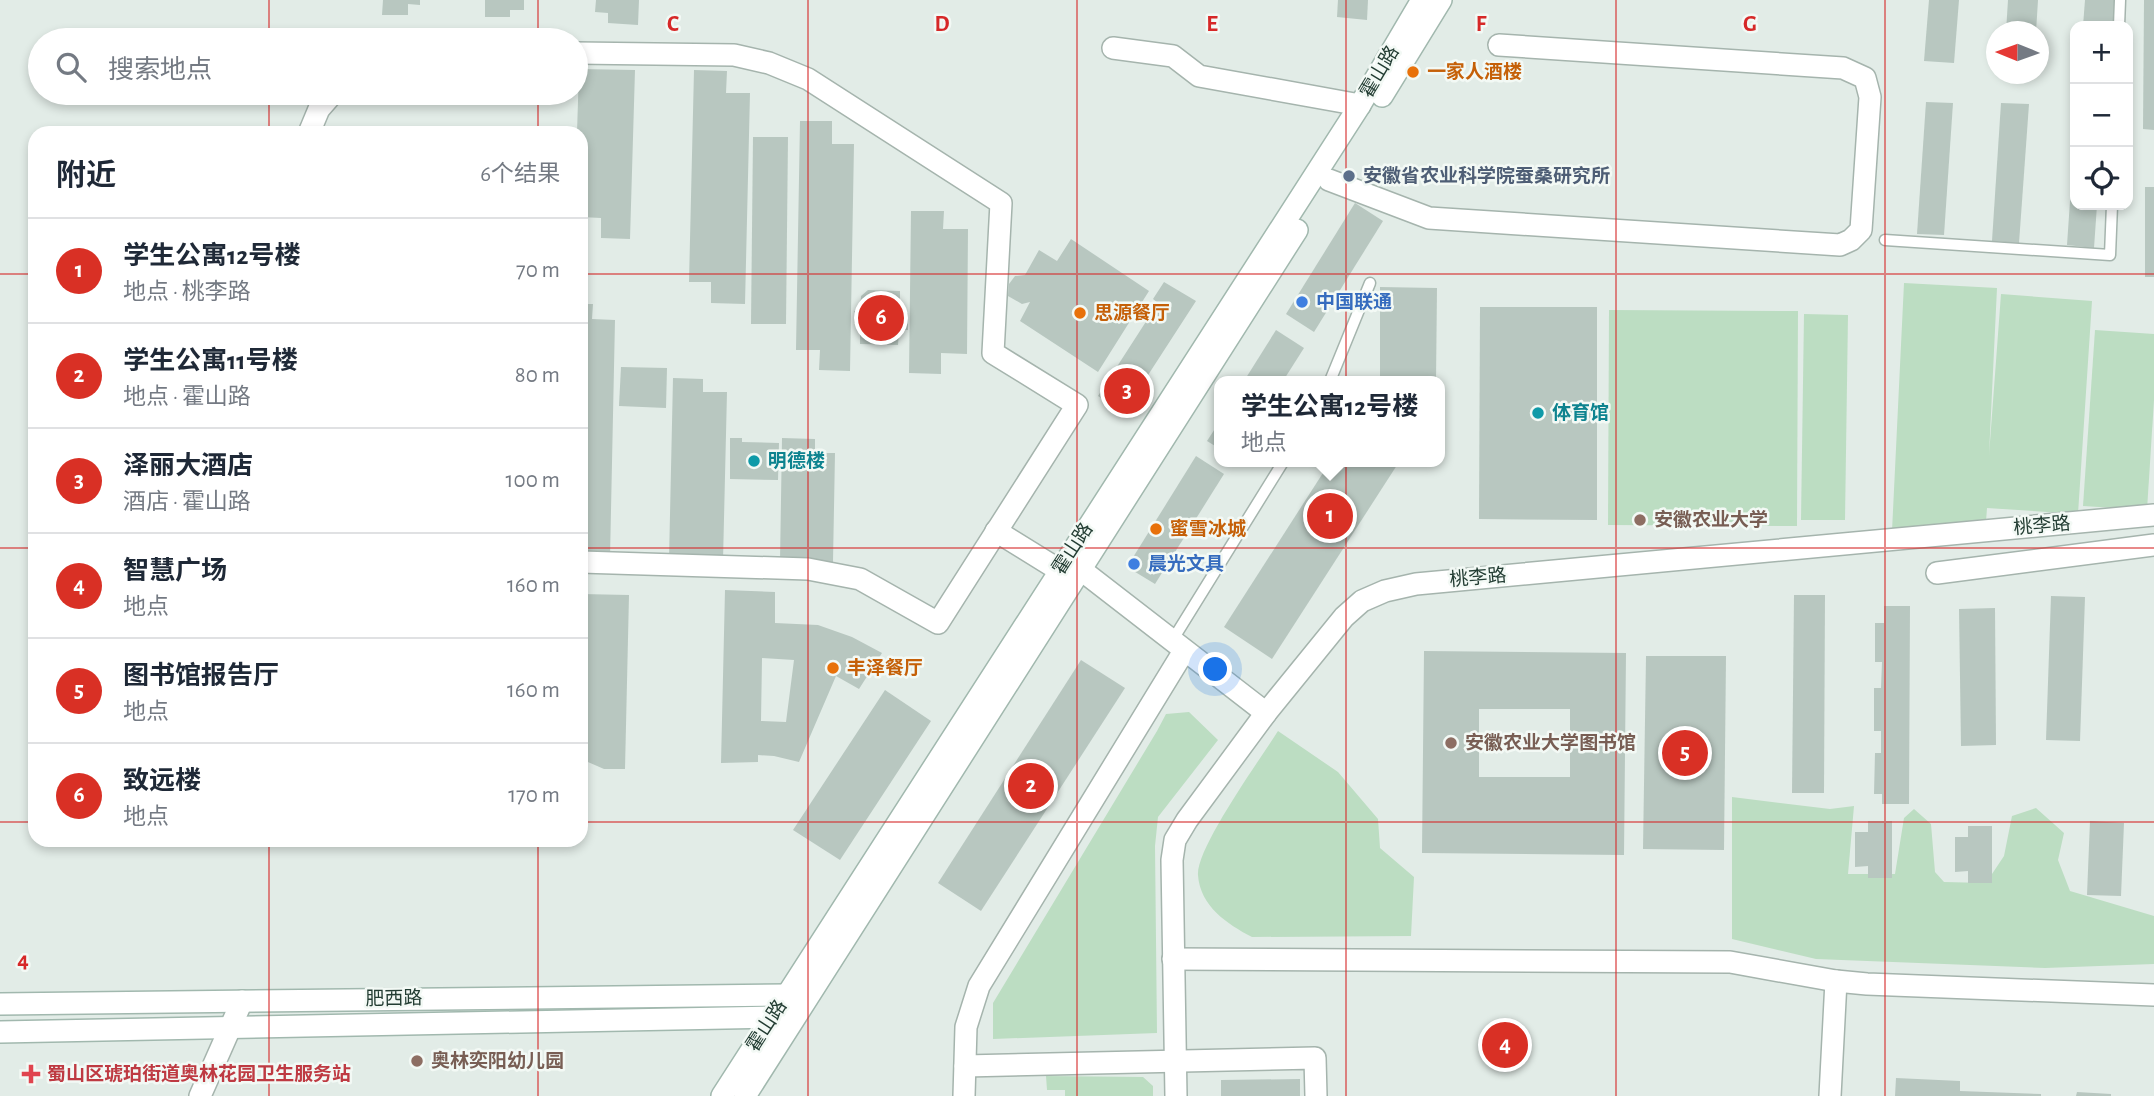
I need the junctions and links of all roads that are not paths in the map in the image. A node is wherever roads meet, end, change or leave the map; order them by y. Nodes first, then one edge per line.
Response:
1 (1422, 0) edge
2 (1441, 0) edge
3 (2120, 0) edge
4 (2119, 21) edge
5 (1499, 45) dead end
6 (1113, 48) dead end
7 (588, 53) edge
8 (322, 105) edge
9 (1360, 105) junction
10 (312, 126) edge
11 (1329, 180) junction
12 (2112, 210) edge
13 (1885, 240) dead end
14 (1370, 283) dead end
15 (1332, 376) edge
16 (1280, 467) edge
17 (2154, 515) edge
18 (996, 531) junction
19 (2154, 545) edge
20 (588, 562) edge
21 (1070, 570) junction
22 (1937, 573) dead end
23 (1178, 646) junction
24 (1266, 713) junction
25 (1173, 958) junction
26 (1836, 981) junction
27 (787, 995) junction
28 (2154, 995) edge
29 (242, 1001) junction
30 (0, 1004) edge
31 (772, 1017) junction
32 (230, 1028) junction
33 (0, 1032) edge
34 (1175, 1062) junction
35 (965, 1066) junction
36 (200, 1096) edge
37 (722, 1096) edge
38 (745, 1096) edge
39 (964, 1096) edge
40 (1176, 1096) edge
41 (1316, 1096) edge
42 (1830, 1096) edge

1 - 9 street, 霍山路
2 - 11 street, 霍山路
3 - 4 lane
5 - 11 street
6 - 9 street
7 - 18 street
8 - 10 street
9 - 21 street, 霍山路
11 - 21 street, 霍山路
12 - 13 lane
14 - 15 lane
16 - 23 lane
17 - 24 street, 桃李路
18 - 20 street
18 - 21 street
19 - 22 street
21 - 23 street
21 - 27 street, 霍山路
21 - 38 street, 霍山路
23 - 24 street
23 - 35 street
24 - 25 street, 桃李路
25 - 26 street
25 - 34 street, 桃李路
26 - 28 street
26 - 42 street
27 - 29 street, 肥西路
27 - 31 street, 霍山路
29 - 30 street, 肥西路
29 - 32 street
31 - 32 street, 肥西路
31 - 37 street, 霍山路
32 - 33 street, 肥西路
32 - 36 street
34 - 35 street
34 - 40 street, 桃李路
34 - 41 street
35 - 39 street

